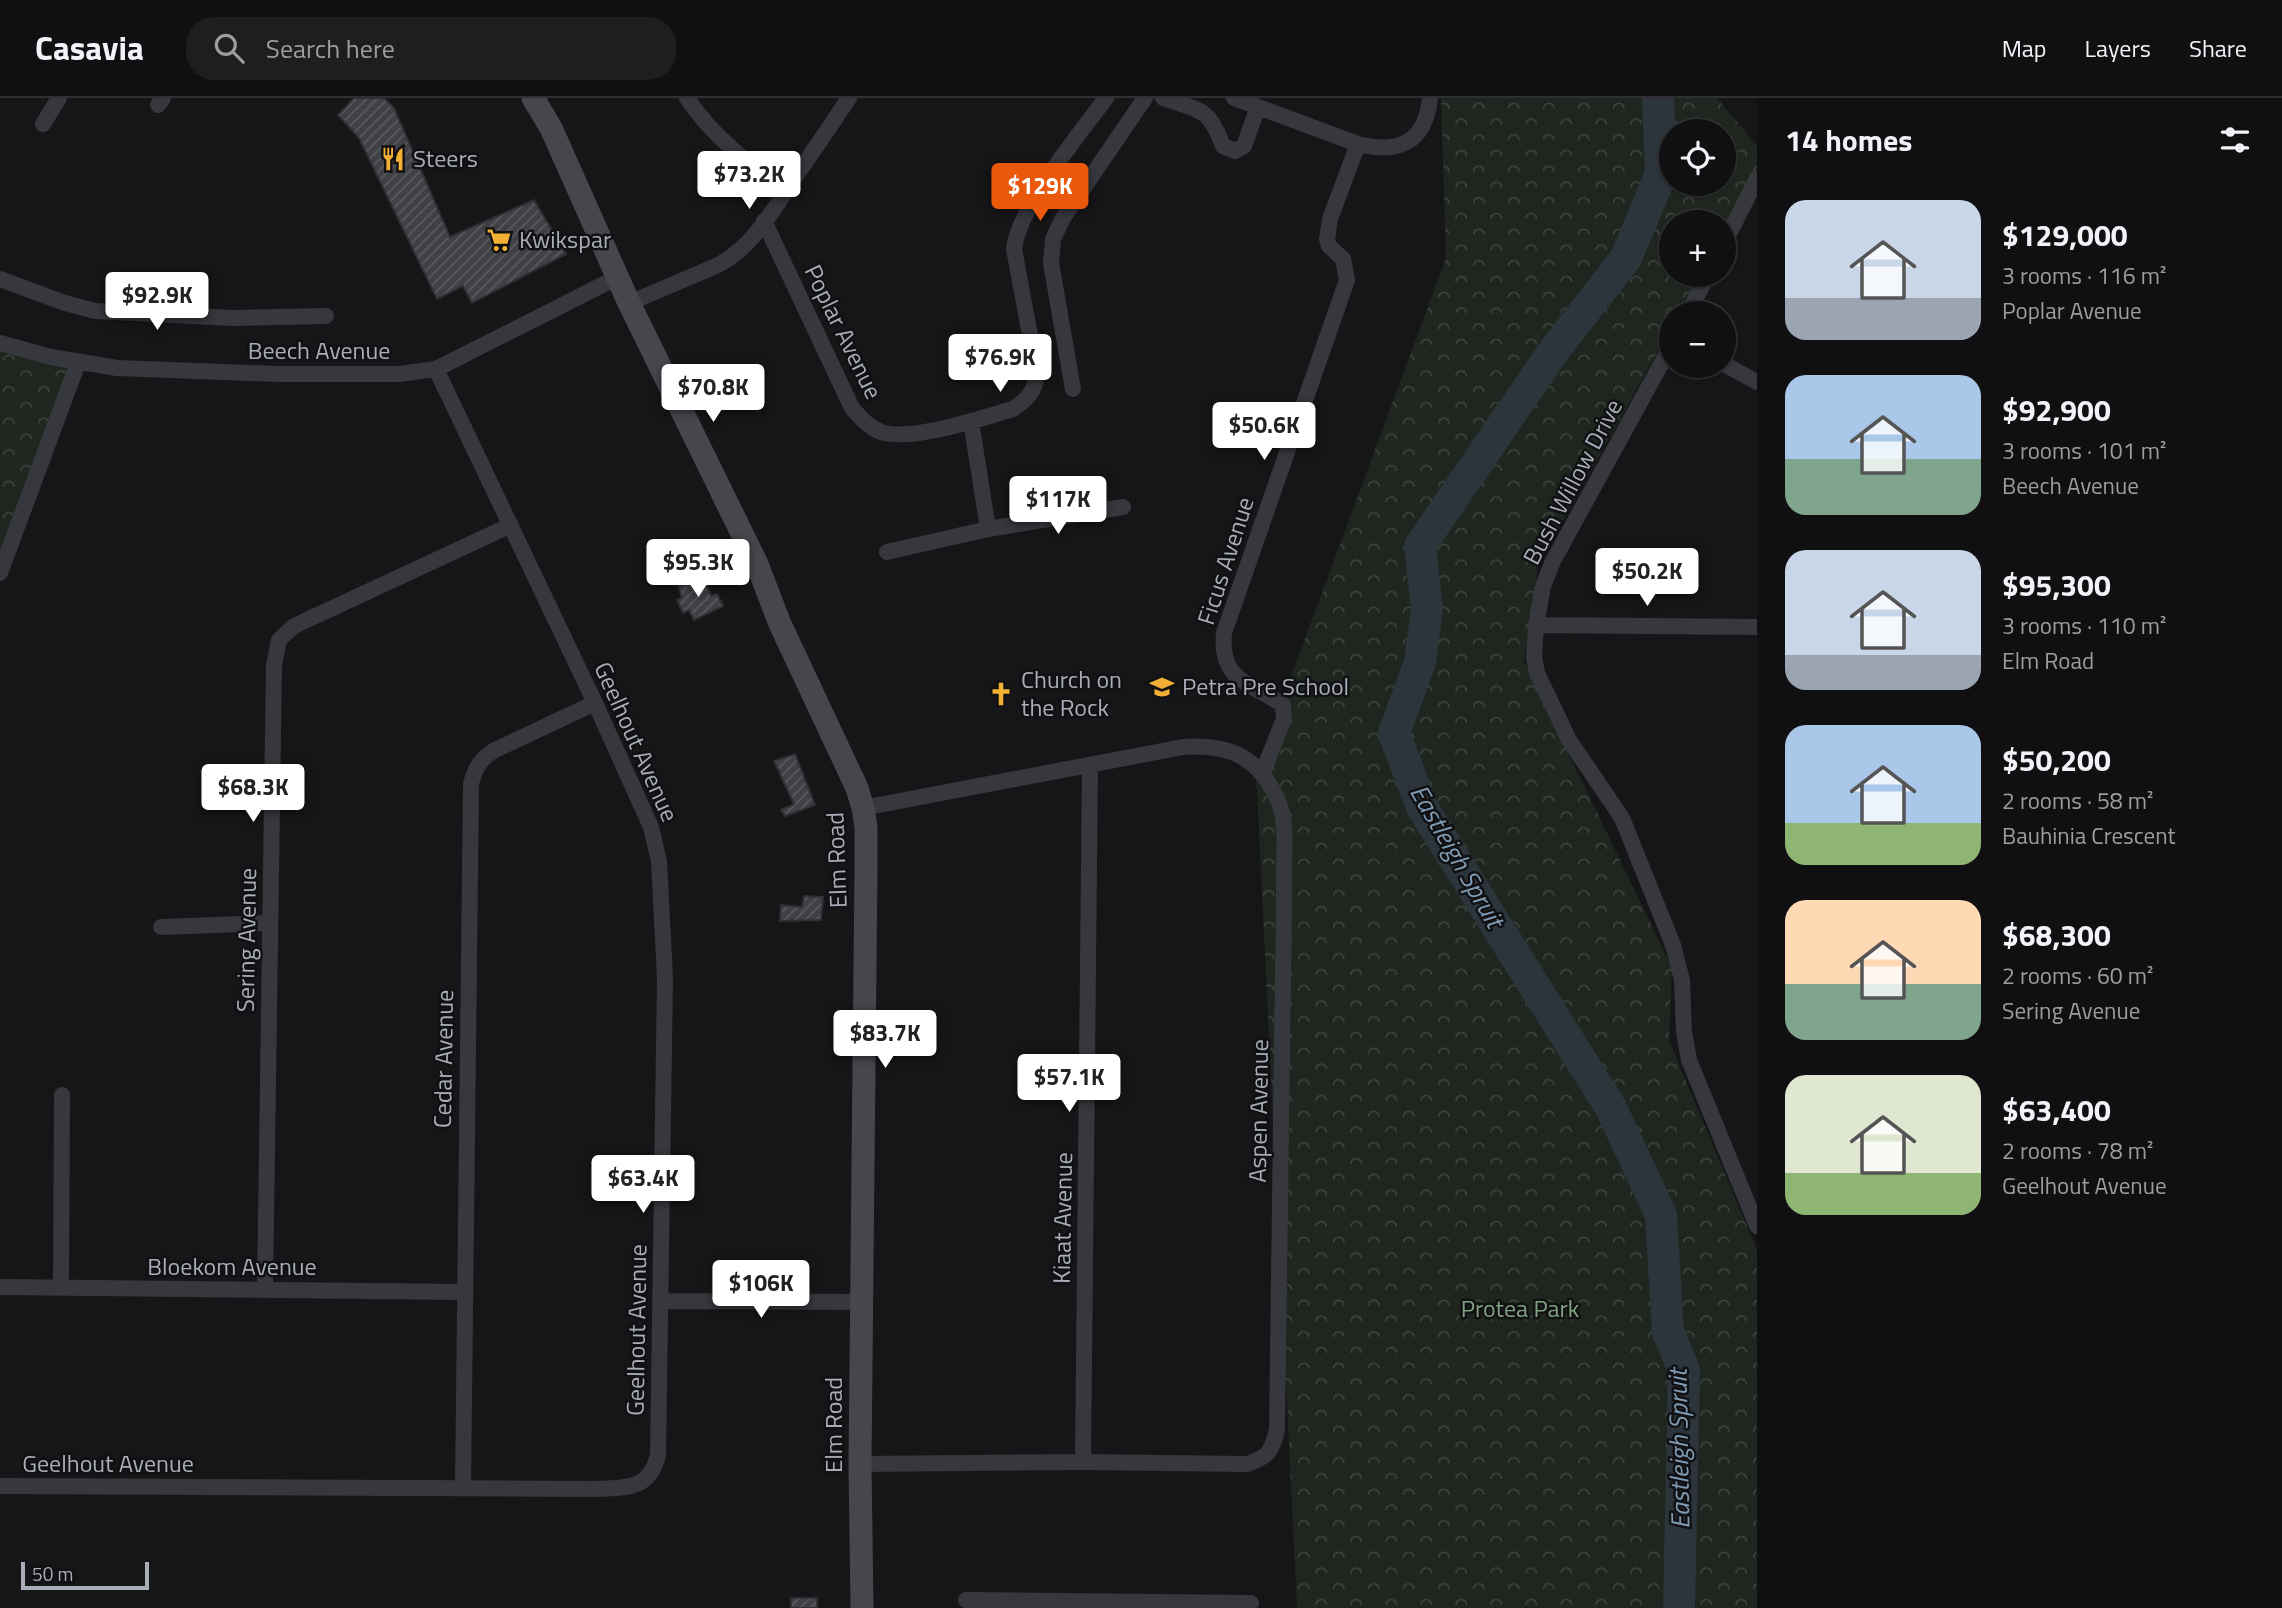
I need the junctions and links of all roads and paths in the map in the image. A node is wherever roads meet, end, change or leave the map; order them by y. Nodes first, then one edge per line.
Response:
1 (59, 98) edge
2 (533, 98) edge
3 (687, 98) edge
4 (849, 98) edge
5 (1106, 98) edge
6 (1145, 98) edge
7 (1163, 98) edge
8 (1234, 98) edge
9 (1430, 98) edge
10 (1258, 107) junction
11 (43, 124) dead end
12 (1358, 144) junction
13 (1757, 178) edge
14 (785, 192) junction
15 (1736, 220) edge
16 (765, 221) junction
17 (618, 277) junction
18 (0, 279) edge
19 (629, 303) junction
20 (326, 316) dead end
21 (0, 343) edge
22 (78, 363) junction
23 (1659, 368) edge
24 (436, 369) junction
25 (1736, 371) edge
26 (1757, 382) edge
27 (1073, 389) dead end
28 (971, 421) junction
29 (1123, 507) dead end
30 (511, 526) junction
31 (988, 529) junction
32 (887, 552) dead end
33 (0, 573) edge
34 (1536, 625) junction
35 (1757, 627) edge
36 (595, 703) junction
37 (1090, 765) junction
38 (1262, 774) junction
39 (863, 808) junction
40 (270, 923) junction
41 (162, 927) dead end
42 (62, 1095) dead end
43 (1757, 1226) edge
44 (0, 1287) edge
45 (61, 1288) junction
46 (265, 1289) junction
47 (464, 1292) junction
48 (660, 1301) junction
49 (862, 1302) junction
50 (1083, 1462) junction
51 (860, 1464) junction
52 (0, 1486) edge
53 (463, 1488) junction
54 (967, 1600) dead end
55 (1251, 1603) dead end
56 (1112, 1605) edge
57 (862, 1608) edge

1 - 11 street
2 - 17 street, Elm Road
3 - 14 street
4 - 14 street
5 - 28 street, Poplar Avenue
6 - 27 street
7 - 10 street
8 - 10 street
9 - 12 street
10 - 12 street
12 - 38 street, Ficus Avenue
13 - 15 street
14 - 16 street
16 - 19 street
16 - 28 street, Poplar Avenue
17 - 19 street, Elm Road
17 - 24 street, Beech Avenue
18 - 20 street
19 - 39 street, Elm Road
21 - 22 street, Beech Avenue
22 - 24 street, Beech Avenue
22 - 33 street
23 - 34 street, Bush Willow Drive
24 - 30 street, Geelhout Avenue
25 - 26 street
28 - 31 street
29 - 31 street
30 - 36 street, Geelhout Avenue
30 - 40 street, Sering Avenue
31 - 32 street
34 - 35 street
34 - 43 street, Bush Willow Drive
36 - 47 street, Cedar Avenue
36 - 48 street, Geelhout Avenue
37 - 38 street, Aspen Avenue
37 - 39 street, Aspen Avenue
37 - 50 street, Kiaat Avenue
38 - 50 street, Aspen Avenue
39 - 49 street, Elm Road
40 - 41 street
40 - 46 street, Sering Avenue
42 - 45 street
44 - 45 street, Bloekom Avenue
45 - 46 street, Bloekom Avenue
46 - 47 street, Bloekom Avenue
47 - 53 street, Cedar Avenue
48 - 49 street
48 - 53 street, Geelhout Avenue
49 - 51 street, Elm Road
50 - 51 street, Aspen Avenue
51 - 57 street, Elm Road
52 - 53 street, Geelhout Avenue
54 - 56 street
55 - 56 street

